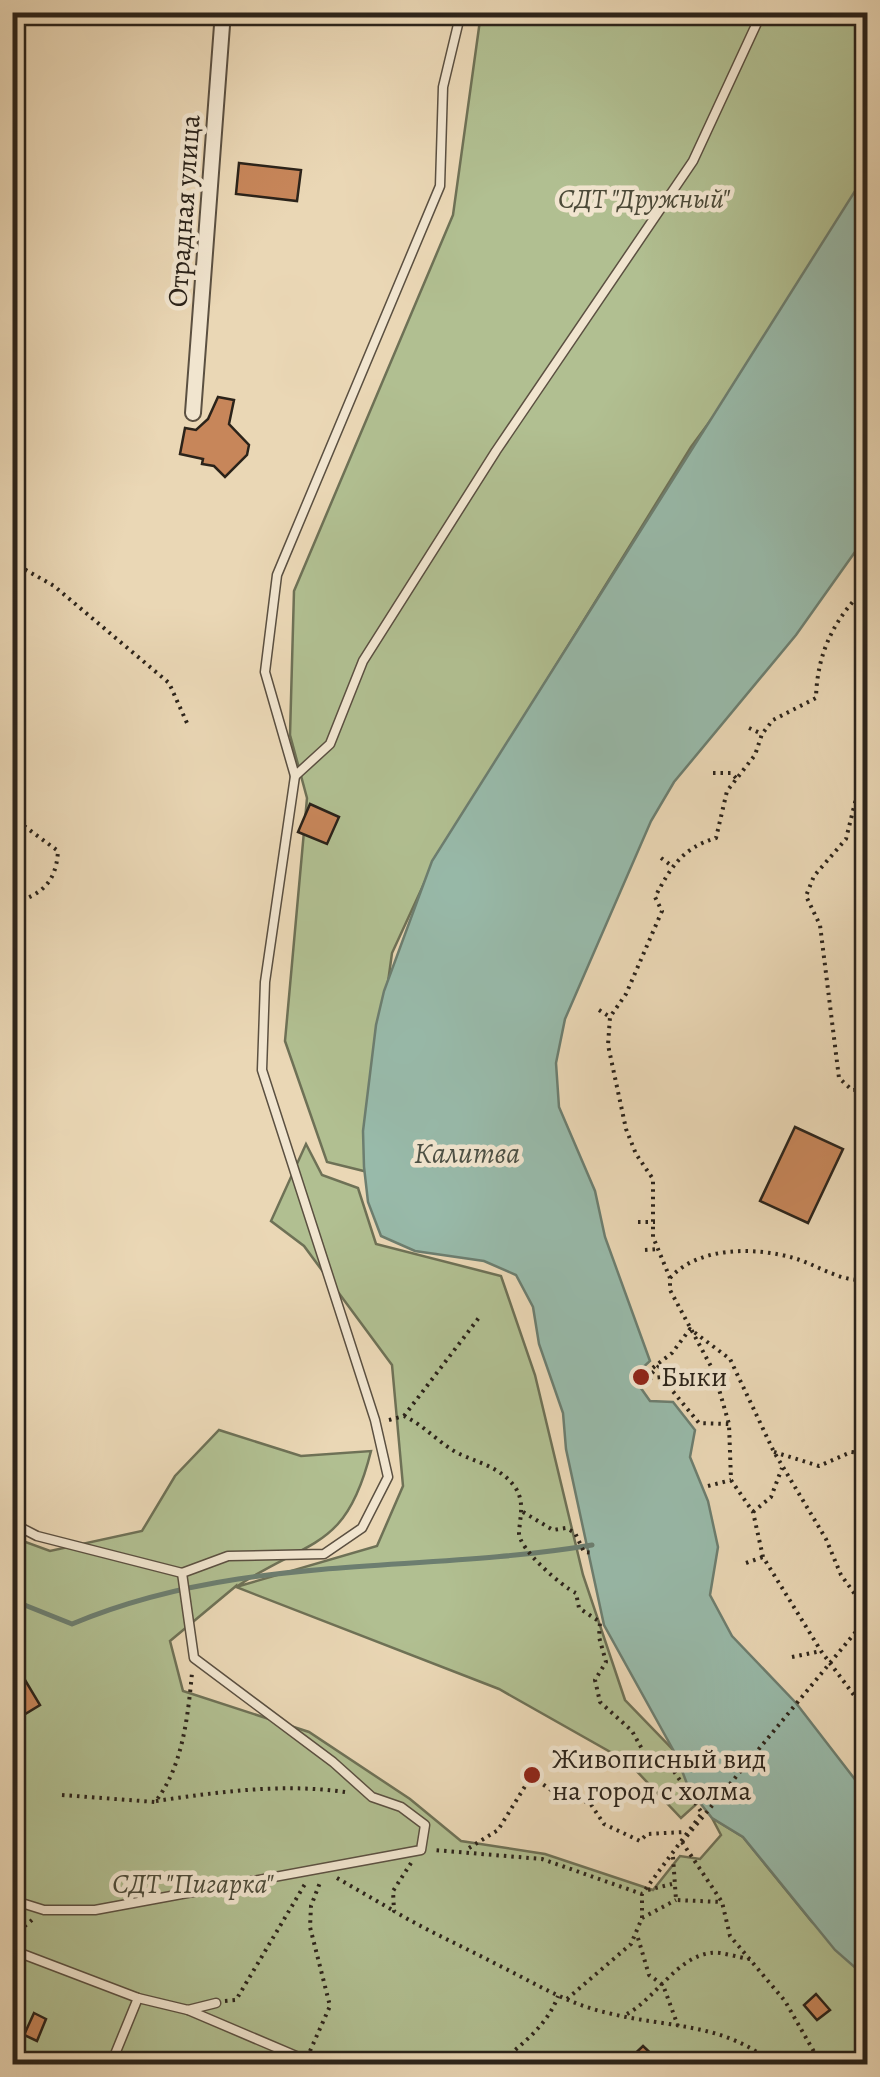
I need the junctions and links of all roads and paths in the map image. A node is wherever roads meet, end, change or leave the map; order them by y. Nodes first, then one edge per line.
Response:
1 (223, 12) edge
2 (461, 12) edge
3 (762, 12) edge
4 (194, 414) dead end
5 (12, 562) edge
6 (868, 586) edge
7 (187, 723) dead end
8 (749, 728) dead end
9 (762, 734) junction
10 (868, 750) edge
11 (713, 773) dead end
12 (295, 776) junction
13 (738, 780) junction
14 (12, 817) edge
15 (661, 858) dead end
16 (672, 866) junction
17 (12, 904) edge
18 (599, 1010) dead end
19 (610, 1017) junction
20 (868, 1090) edge
21 (638, 1222) dead end
22 (655, 1222) junction
23 (658, 1249) junction
24 (645, 1250) dead end
25 (670, 1278) junction
26 (868, 1279) edge
27 (481, 1315) dead end
28 (690, 1329) junction
29 (658, 1363) junction
30 (640, 1377) dead end
31 (404, 1416) junction
32 (729, 1424) junction
33 (383, 1428) dead end
34 (774, 1452) junction
35 (868, 1454) edge
36 (782, 1468) junction
37 (731, 1480) junction
38 (708, 1486) dead end
39 (523, 1512) junction
40 (752, 1512) junction
41 (12, 1523) edge
42 (594, 1553) dead end
43 (763, 1557) junction
44 (746, 1563) dead end
45 (182, 1573) junction
46 (868, 1614) edge
47 (821, 1651) junction
48 (792, 1657) dead end
49 (194, 1658) junction
50 (868, 1714) edge
51 (62, 1795) dead end
52 (370, 1795) junction
53 (155, 1802) junction
54 (685, 1832) junction
55 (682, 1842) junction
56 (421, 1850) junction
57 (468, 1850) junction
58 (673, 1856) junction
59 (325, 1871) junction
60 (672, 1884) junction
61 (643, 1893) junction
62 (12, 1900) edge
63 (676, 1900) junction
64 (722, 1902) junction
65 (44, 1910) junction
66 (394, 1911) junction
67 (642, 1918) junction
68 (12, 1936) edge
69 (638, 1936) junction
70 (12, 1950) edge
71 (750, 1960) junction
72 (663, 1985) junction
73 (558, 1996) junction
74 (138, 1998) junction
75 (567, 1999) junction
76 (216, 2002) joint
77 (188, 2010) junction
78 (626, 2016) junction
79 (678, 2026) junction
80 (310, 2063) edge
81 (112, 2064) edge
82 (498, 2064) edge
83 (772, 2064) edge
84 (821, 2064) edge

1 - 4 street, Отрадная улица
2 - 12 lane
3 - 12 lane
5 - 7 path
6 - 9 path
8 - 9 path
9 - 13 path
10 - 20 path
11 - 13 path
12 - 45 lane
13 - 16 path
14 - 17 path
15 - 16 path
16 - 19 path
18 - 19 path
19 - 22 path
21 - 22 path
22 - 23 path
23 - 24 path
23 - 25 path
25 - 26 path
25 - 28 path
27 - 31 path
28 - 29 path
28 - 32 path
28 - 34 path
29 - 30 path
29 - 32 path
31 - 33 path
31 - 39 path
32 - 37 path
34 - 35 path
34 - 36 path
36 - 40 path
36 - 46 path
37 - 38 path
37 - 40 path
39 - 42 path
39 - 54 path
40 - 43 path
41 - 45 lane
43 - 44 path
43 - 47 path
45 - 49 lane
46 - 55 path, bridge
47 - 48 path
47 - 50 path
49 - 52 lane
49 - 53 path
51 - 53 path
52 - 53 path
52 - 56 lane
54 - 55 path
54 - 57 path
55 - 58 path
55 - 64 path
56 - 57 path
56 - 59 lane
56 - 66 path
57 - 61 path
58 - 60 path
58 - 61 path
59 - 65 lane
59 - 66 path
59 - 76 path
59 - 80 path
60 - 61 path
60 - 63 path
61 - 67 path
62 - 65 lane
63 - 64 path
63 - 67 path
64 - 71 path
65 - 68 path
66 - 73 path
67 - 69 path
69 - 72 path
69 - 75 path
70 - 74 lane
71 - 72 path
71 - 84 path
72 - 78 path
72 - 79 path
73 - 75 path
73 - 82 path
74 - 77 lane
74 - 81 lane
75 - 78 path
76 - 77 lane
77 - 80 lane
78 - 79 path
79 - 83 path

